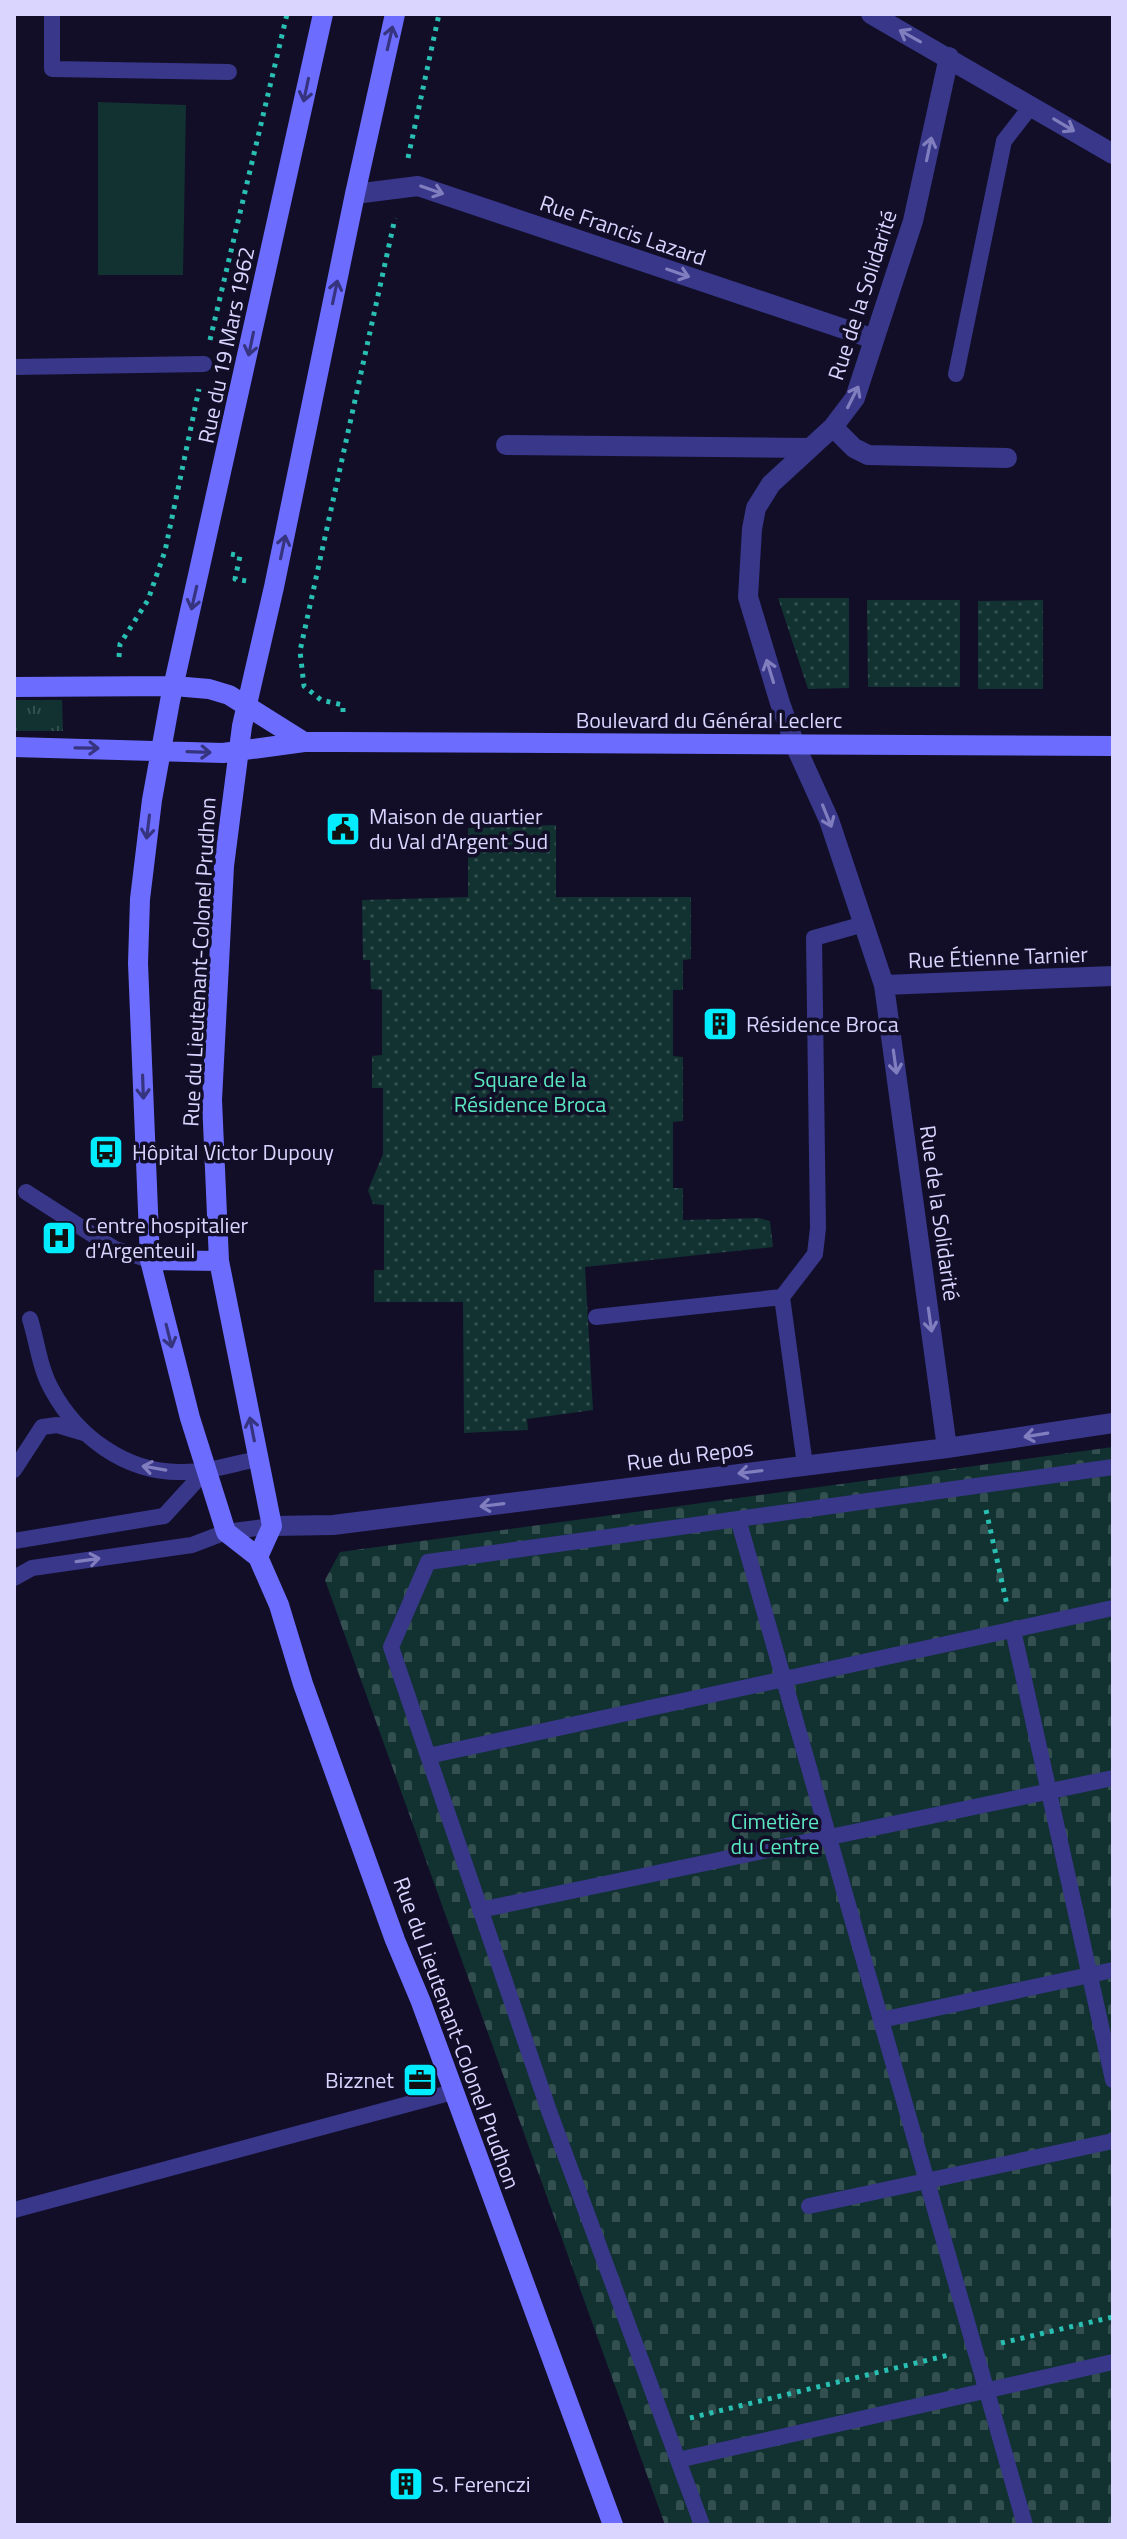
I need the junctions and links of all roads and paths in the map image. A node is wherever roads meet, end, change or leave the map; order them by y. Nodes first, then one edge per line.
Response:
1 (52, 14) edge
2 (323, 14) edge
3 (395, 14) edge
4 (439, 14) edge
5 (871, 14) edge
6 (949, 57) junction
7 (229, 72) dead end
8 (1032, 105) junction
9 (1113, 154) edge
10 (402, 188) junction
11 (355, 194) junction
12 (874, 339) junction
13 (204, 364) dead end
14 (14, 367) edge
15 (956, 374) dead end
16 (833, 427) junction
17 (506, 445) dead end
18 (810, 448) junction
19 (1007, 458) dead end
20 (167, 541) dead end
21 (206, 549) junction
22 (274, 587) junction
23 (312, 596) junction
24 (174, 686) junction
25 (14, 687) edge
26 (246, 707) junction
27 (304, 742) junction
28 (342, 742) junction
29 (795, 745) junction
30 (1113, 746) edge
31 (14, 747) edge
32 (160, 750) junction
33 (238, 752) junction
34 (864, 924) junction
35 (1113, 976) edge
36 (884, 985) junction
37 (26, 1192) dead end
38 (150, 1260) junction
39 (219, 1261) junction
40 (782, 1297) junction
41 (596, 1317) dead end
42 (30, 1319) dead end
43 (1113, 1423) edge
44 (84, 1433) junction
45 (947, 1448) junction
46 (258, 1459) junction
47 (805, 1465) junction
48 (1113, 1467) edge
49 (14, 1470) edge
50 (206, 1470) junction
51 (980, 1485) junction
52 (738, 1519) junction
53 (272, 1526) junction
54 (226, 1532) junction
55 (14, 1541) edge
56 (258, 1557) junction
57 (14, 1578) edge
58 (1113, 1608) edge
59 (1013, 1630) junction
60 (784, 1679) junction
61 (428, 1756) junction
62 (1113, 1778) edge
63 (1049, 1791) junction
64 (829, 1837) junction
65 (480, 1910) junction
66 (1113, 1970) edge
67 (1091, 1975) junction
68 (881, 2020) junction
69 (1113, 2080) edge
70 (453, 2092) junction
71 (1113, 2141) edge
72 (926, 2181) junction
73 (809, 2206) dead end
74 (14, 2210) edge
75 (1113, 2317) edge
76 (975, 2349) junction
77 (1113, 2362) edge
78 (987, 2390) junction
79 (666, 2424) junction
80 (678, 2460) junction
81 (613, 2525) edge
82 (702, 2525) edge
83 (1025, 2525) edge

1 - 7 lane
2 -> 21 main road, Rue du 19 Mars 1962
11 -> 3 main road
4 - 10 path
6 -> 5 street
6 - 8 street
12 -> 6 street, Rue de la Solidarité
8 -> 9 street
8 - 15 lane
10 - 11 street, Rue Francis Lazard
10 -> 12 street, Rue Francis Lazard
10 - 23 path
22 -> 11 main road
16 -> 12 street, Rue de la Solidarité
13 - 14 lane
16 - 18 street, Rue de la Solidarité
16 - 19 street
17 - 18 street
29 -> 18 street, Rue de la Solidarité
20 - 21 path
21 - 22 path
21 -> 24 main road, Rue du 19 Mars 1962
22 - 23 path
22 - 26 main road, Rue du Lieutenant-Colonel Prudhon
23 - 28 path
24 - 25 main road
24 - 26 main road
24 - 32 main road, Rue du Lieutenant-Colonel Prudhon
26 - 27 main road
26 - 33 main road, Rue du Lieutenant-Colonel Prudhon
27 - 28 main road, Boulevard du Général Leclerc
27 - 33 main road, Boulevard du Général Leclerc
28 - 29 main road, Boulevard du Général Leclerc
29 - 30 main road, Boulevard du Général Leclerc
29 -> 34 street, Rue de la Solidarité
31 -> 32 main road, Boulevard du Général Leclerc
32 -> 33 main road, Boulevard du Général Leclerc
32 -> 38 main road, Rue du Lieutenant-Colonel Prudhon
33 - 39 main road, Rue du Lieutenant-Colonel Prudhon
34 - 36 street, Rue de la Solidarité
34 - 40 lane
35 - 36 street, Rue Étienne Tarnier
36 -> 45 street, Rue de la Solidarité
37 - 38 lane
38 - 39 main road
38 -> 50 main road, Rue du Lieutenant-Colonel Prudhon
46 -> 39 main road, Rue du Lieutenant-Colonel Prudhon
40 - 41 lane
40 - 47 lane
42 - 44 lane
43 -> 45 street, Rue du Repos
44 - 49 lane
50 -> 44 lane
45 - 47 street, Rue du Repos
46 - 50 lane
46 - 53 main road, Rue du Lieutenant-Colonel Prudhon
47 -> 53 street, Rue du Repos
48 - 51 lane
50 - 54 main road, Rue du Lieutenant-Colonel Prudhon
50 - 55 lane
51 - 52 lane
51 - 59 path
52 - 60 lane
52 - 61 lane
53 - 54 lane
53 - 56 main road
54 - 56 main road, Rue du Lieutenant-Colonel Prudhon
57 -> 54 lane
56 - 70 main road, Rue du Lieutenant-Colonel Prudhon
58 - 59 lane
59 - 60 lane
59 - 63 lane
60 - 61 lane
60 - 64 lane
61 - 65 lane
62 - 63 lane
63 - 64 lane
63 - 67 lane
64 - 65 lane
64 - 68 lane
65 - 79 lane
66 - 67 lane
67 - 68 lane
67 - 69 lane
68 - 72 lane
70 - 74 lane
70 - 81 main road, Rue du Lieutenant-Colonel Prudhon
71 - 72 lane
72 - 73 lane
72 - 76 lane
75 - 76 path
76 - 78 lane
76 - 79 path
77 - 78 lane
78 - 80 lane
78 - 83 lane
79 - 80 lane
80 - 82 lane

